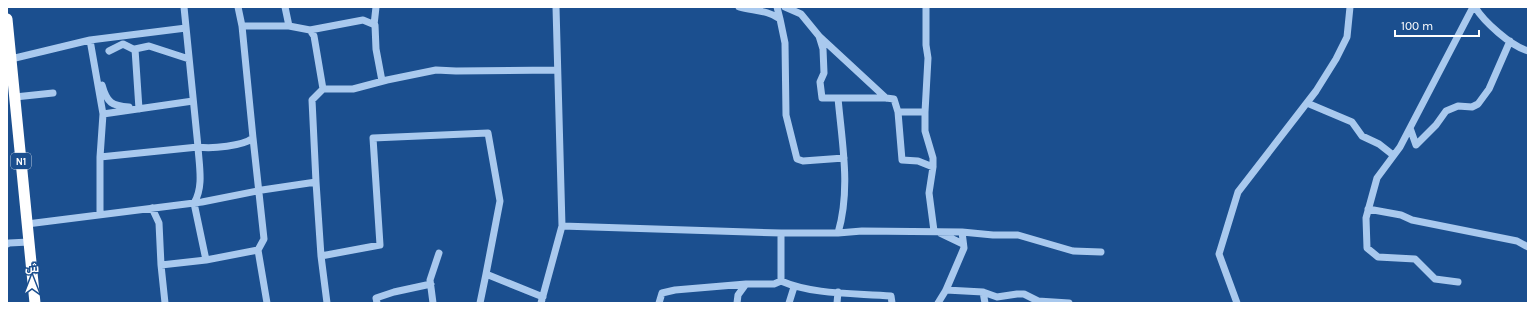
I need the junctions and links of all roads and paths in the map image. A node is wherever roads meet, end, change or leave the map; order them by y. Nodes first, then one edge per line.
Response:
1 (184, 7) edge
2 (238, 7) edge
3 (285, 7) edge
4 (376, 7) edge
5 (556, 7) edge
6 (739, 7) edge
7 (777, 7) edge
8 (785, 7) edge
9 (926, 7) edge
10 (1350, 7) edge
11 (1474, 7) edge
12 (7, 19) edge
13 (780, 19) junction
14 (374, 25) junction
15 (242, 26) junction
16 (289, 26) junction
17 (186, 28) junction
18 (310, 30) junction
19 (819, 36) junction
20 (1510, 41) junction
21 (90, 43) junction
22 (135, 50) junction
23 (109, 51) dead end
24 (1528, 51) edge
25 (11, 58) junction
26 (189, 59) junction
27 (558, 70) junction
28 (382, 81) junction
29 (323, 89) junction
30 (53, 93) dead end
31 (15, 97) junction
32 (838, 98) junction
33 (886, 98) junction
34 (193, 101) junction
35 (1307, 103) junction
36 (139, 107) junction
37 (12, 112) edge
38 (898, 112) junction
39 (925, 112) junction
40 (103, 114) junction
41 (1410, 128) junction
42 (253, 138) junction
43 (198, 147) junction
44 (1393, 155) junction
45 (100, 157) junction
46 (844, 158) junction
47 (933, 167) junction
48 (316, 182) junction
49 (260, 191) junction
50 (194, 203) junction
51 (152, 208) junction
52 (1368, 209) junction
53 (100, 214) junction
54 (27, 224) junction
55 (562, 226) junction
56 (934, 231) junction
57 (962, 232) junction
58 (781, 233) junction
59 (838, 233) junction
60 (29, 242) junction
61 (7, 244) edge
62 (963, 244) junction
63 (1528, 247) edge
64 (258, 250) junction
65 (1101, 252) dead end
66 (439, 253) dead end
67 (320, 256) junction
68 (206, 260) junction
69 (161, 265) junction
70 (486, 274) junction
71 (781, 280) junction
72 (1458, 282) dead end
73 (431, 284) junction
74 (746, 284) junction
75 (794, 286) junction
76 (946, 290) junction
77 (838, 292) junction
78 (983, 292) junction
79 (542, 300) edge
80 (35, 303) edge
81 (165, 303) edge
82 (267, 303) edge
83 (327, 303) edge
84 (377, 303) edge
85 (434, 303) edge
86 (480, 303) edge
87 (659, 303) edge
88 (737, 303) edge
89 (789, 303) edge
90 (837, 303) edge
91 (892, 303) edge
92 (938, 303) edge
93 (985, 303) edge
94 (1053, 303) edge
95 (1069, 303) edge
96 (1237, 303) edge

1 - 17 street
2 - 15 street
3 - 16 street
4 - 14 street
5 - 27 street
6 - 13 street
7 - 13 street
8 - 19 street
9 - 39 street
10 - 35 street
11 - 20 street
11 - 41 street
12 - 25 highway, N1
13 - 46 street
14 - 18 street
14 - 28 street
15 - 16 street
15 - 42 street
16 - 18 street
17 - 21 street
17 - 26 street
18 - 29 street
19 - 32 street
19 - 33 street
20 - 24 street
20 - 41 street
21 - 25 street
21 - 36 street
21 - 40 street
22 - 23 street
22 - 26 street
22 - 36 street
25 - 31 highway, N1
26 - 34 street
27 - 28 street
27 - 55 street
28 - 29 street
29 - 48 street
30 - 31 street
31 - 37 highway, N1
32 - 33 street
32 - 46 street
33 - 38 street
34 - 36 street
34 - 43 street
35 - 44 street
35 - 96 street
36 - 40 street
37 - 54 highway, N1
38 - 39 street
38 - 47 street
39 - 47 street
40 - 45 street
41 - 44 street
42 - 43 street
42 - 49 street
43 - 45 street
43 - 50 street
44 - 52 street
45 - 53 street
46 - 59 street
47 - 56 street
48 - 49 street
48 - 67 street
49 - 50 street
49 - 64 street
50 - 51 street
50 - 68 street
51 - 53 street
51 - 69 street
52 - 63 street
52 - 72 street
53 - 54 street
54 - 60 highway, N1
55 - 58 street
55 - 79 street
56 - 57 street
56 - 59 street
56 - 62 street
57 - 62 street
57 - 65 street
58 - 59 street
58 - 71 street
60 - 61 street
60 - 80 highway, N1
62 - 76 street
64 - 68 street
64 - 82 street
66 - 73 street
67 - 70 street
67 - 83 street
68 - 69 street
69 - 81 street
70 - 79 street
70 - 86 street
71 - 74 street
71 - 75 street
73 - 84 street
73 - 85 street
74 - 87 street
74 - 88 street
75 - 77 street
75 - 89 street
76 - 78 street
76 - 92 street
77 - 90 street
77 - 91 street
78 - 93 street
78 - 94 street
94 - 95 street

